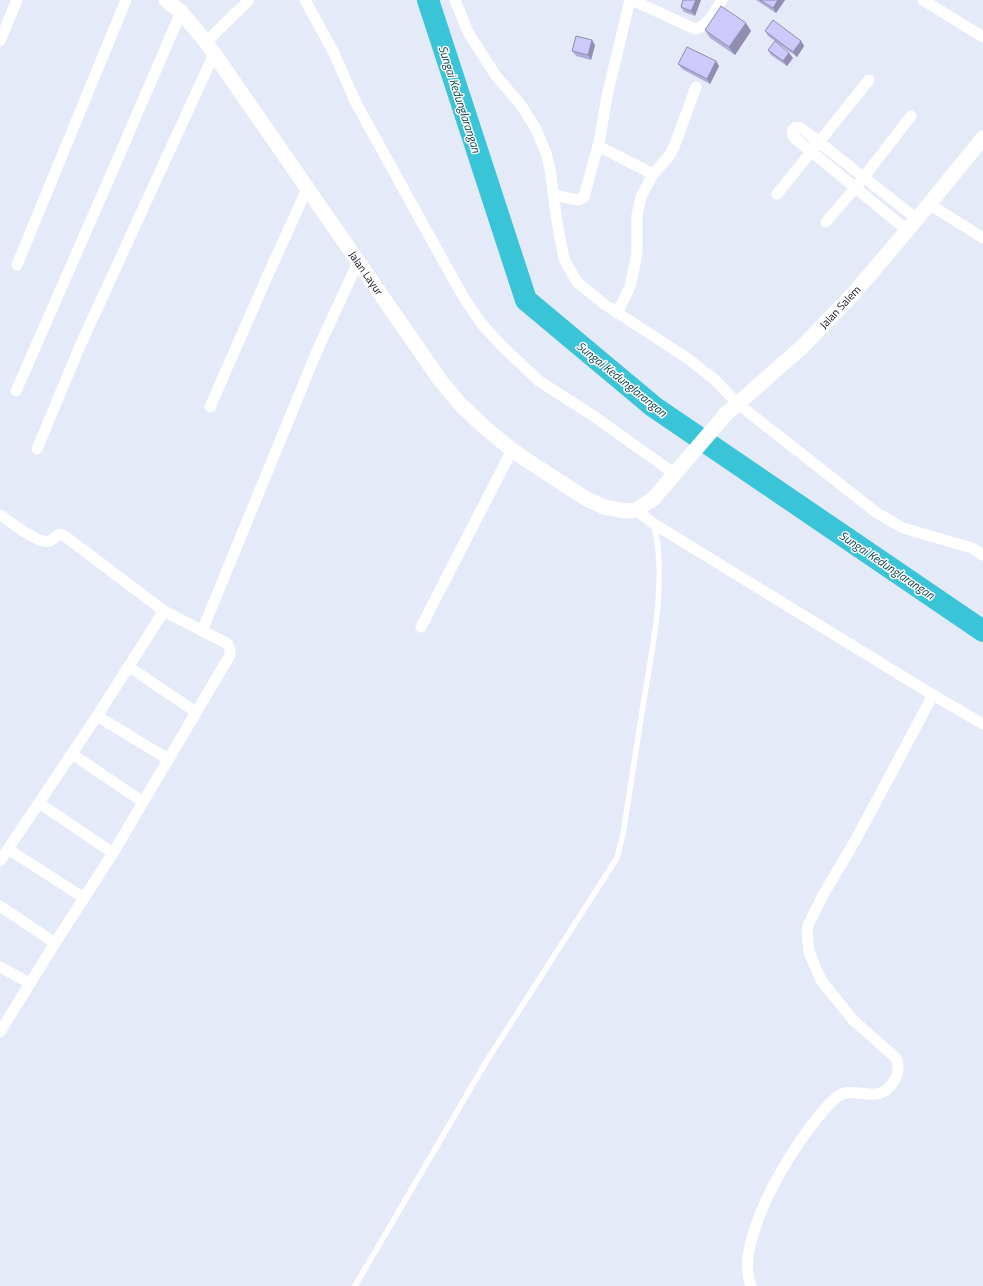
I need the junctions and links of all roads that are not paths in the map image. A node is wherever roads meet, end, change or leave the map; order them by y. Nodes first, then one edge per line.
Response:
1 (17, 0) edge
2 (126, 0) edge
3 (166, 0) edge
4 (249, 0) edge
5 (306, 0) edge
6 (455, 0) edge
7 (631, 0) edge
8 (722, 0) edge
9 (923, 0) edge
10 (181, 12) junction
11 (983, 37) edge
12 (0, 41) edge
13 (210, 48) junction
14 (869, 80) dead end
15 (696, 87) dead end
16 (912, 116) dead end
17 (983, 138) edge
18 (819, 141) junction
19 (598, 146) junction
20 (811, 152) junction
21 (653, 174) junction
22 (863, 177) junction
23 (856, 187) junction
24 (307, 189) junction
25 (777, 194) dead end
26 (554, 195) junction
27 (929, 204) junction
28 (826, 222) dead end
29 (912, 224) junction
30 (983, 238) edge
31 (358, 262) junction
32 (17, 265) dead end
33 (617, 313) junction
34 (16, 391) dead end
35 (738, 404) junction
36 (210, 407) dead end
37 (37, 449) dead end
38 (512, 450) junction
39 (679, 468) junction
40 (636, 510) junction
41 (0, 515) edge
42 (654, 524) junction
43 (983, 555) edge
44 (164, 611) junction
45 (421, 627) dead end
46 (202, 631) junction
47 (128, 667) junction
48 (932, 695) junction
49 (196, 712) junction
50 (97, 716) junction
51 (983, 724) edge
52 (72, 754) junction
53 (168, 759) junction
54 (143, 802) junction
55 (39, 803) junction
56 (8, 849) junction
57 (113, 853) junction
58 (0, 861) edge
59 (84, 898) junction
60 (0, 906) edge
61 (55, 943) junction
62 (0, 967) edge
63 (30, 983) junction
64 (0, 1030) edge
65 (355, 1286) edge
66 (751, 1286) edge

1 - 12 street
2 - 32 street
3 - 10 street, Jalan Layur
4 - 13 street
5 - 39 street
6 - 26 street
7 - 8 street
7 - 19 street
9 - 11 street
10 - 13 street, Jalan Layur
10 - 34 street
13 - 24 street, Jalan Layur
13 - 37 street
14 - 18 street
15 - 21 street
16 - 22 street
17 - 27 street, Jalan Salem
18 - 20 street
18 - 20 street
18 - 22 street
19 - 21 street
19 - 26 street
20 - 23 street
20 - 25 street
21 - 33 street
22 - 23 street
22 - 29 street
23 - 28 street
23 - 29 street
24 - 31 street, Jalan Layur
24 - 36 street
26 - 33 street
27 - 29 street, Jalan Salem
27 - 30 street
29 - 35 street, Jalan Salem
31 - 38 street, Jalan Layur
31 - 46 street
33 - 35 street
35 - 39 street, Jalan Salem
35 - 43 street
38 - 40 street, Jalan Layur
38 - 45 street
39 - 40 street, Jalan Salem
40 - 42 street
41 - 44 street
42 - 48 street
42 - 65 lane
44 - 46 street
44 - 47 street
46 - 49 street
47 - 49 street
47 - 50 street
48 - 51 street
48 - 66 street
49 - 53 street
50 - 52 street
50 - 53 street
52 - 54 street
52 - 55 street
53 - 54 street
54 - 57 street
55 - 56 street
55 - 57 street
56 - 58 street
56 - 59 street
57 - 59 street
59 - 61 street
60 - 61 street
61 - 63 street
62 - 63 street
63 - 64 street

